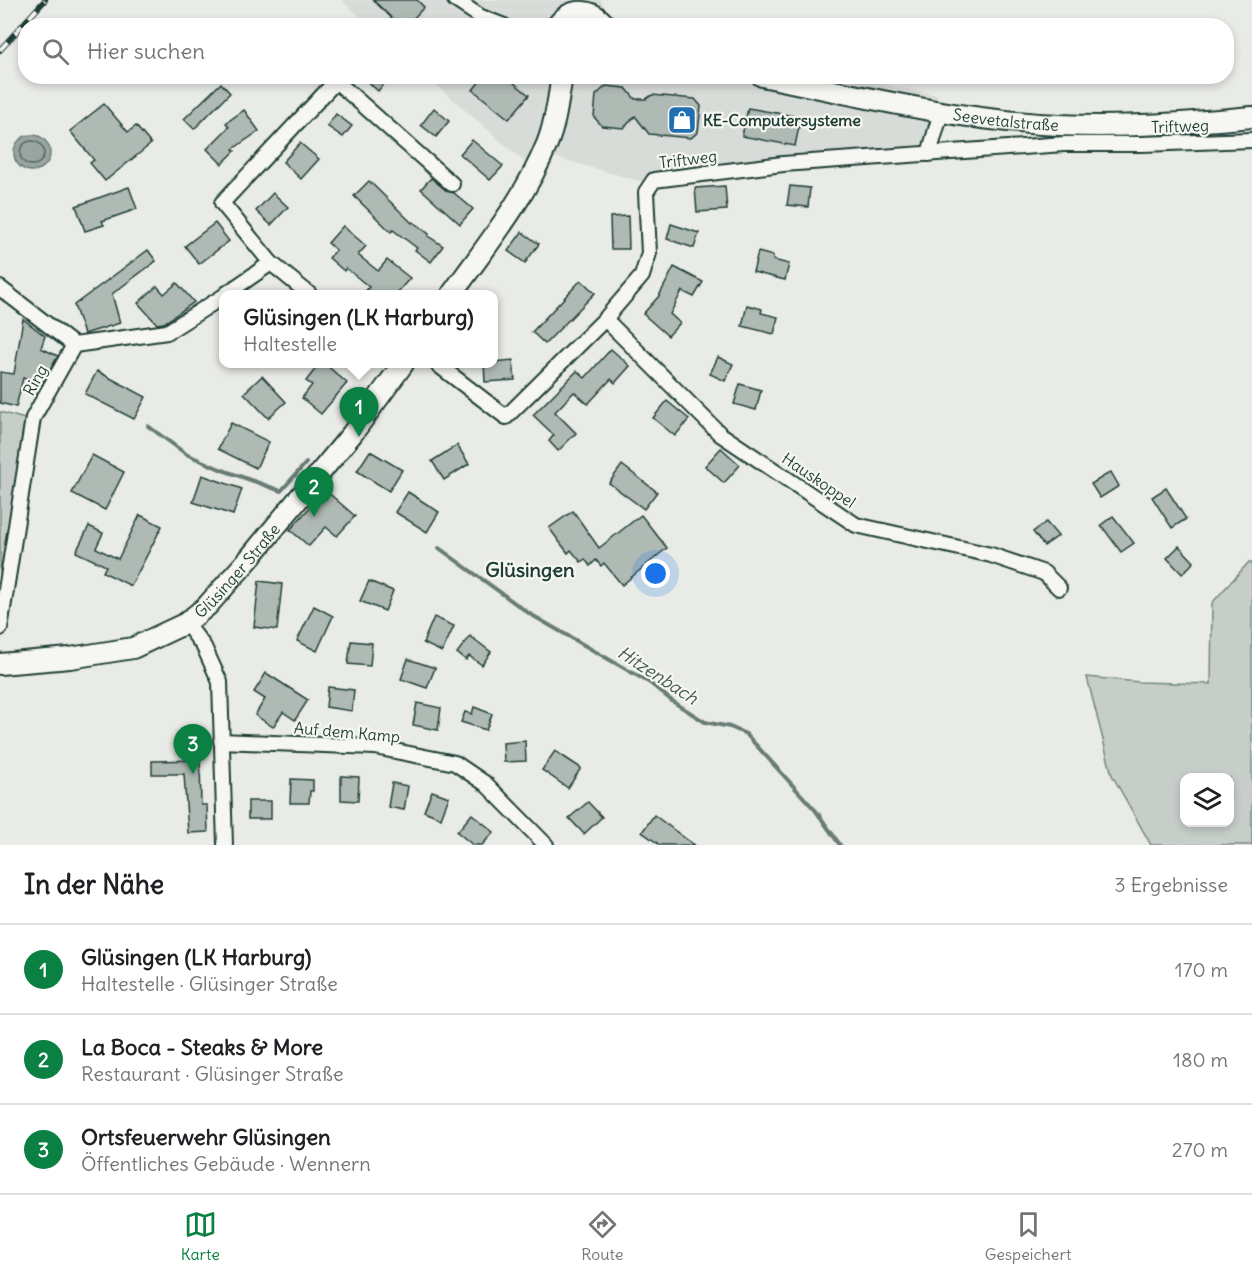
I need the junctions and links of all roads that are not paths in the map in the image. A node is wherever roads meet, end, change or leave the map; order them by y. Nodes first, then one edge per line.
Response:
1 (454, 0) edge
2 (597, 13) edge
3 (563, 17) edge
4 (484, 18) edge
5 (333, 84) edge
6 (339, 84) edge
7 (561, 84) edge
8 (573, 84) edge
9 (802, 84) edge
10 (941, 112) junction
11 (1252, 117) edge
12 (554, 121) junction
13 (1252, 140) edge
14 (929, 154) junction
15 (452, 184) dead end
16 (272, 263) junction
17 (0, 288) edge
18 (232, 290) edge
19 (304, 290) edge
20 (455, 290) edge
21 (219, 299) edge
22 (605, 319) junction
23 (74, 345) junction
24 (396, 368) edge
25 (442, 368) edge
26 (1059, 588) dead end
27 (186, 623) junction
28 (0, 628) edge
29 (0, 664) edge
30 (221, 741) junction
31 (225, 845) edge
32 (546, 845) edge

1 - 4 street
2 - 3 street
5 - 16 street
6 - 15 street
7 - 12 street
8 - 12 street
9 - 10 street, Seevetalstraße
10 - 11 street, Seevetalstraße
10 - 14 street
12 - 20 street
13 - 14 street, Triftweg
14 - 22 street, Triftweg
16 - 18 street
16 - 19 street
17 - 23 street
21 - 23 street
22 - 25 street, Triftweg
22 - 26 street, Hauskoppel
23 - 28 street, Ring
24 - 27 street, Glüsinger Straße
27 - 29 street, Glüsinger Straße
27 - 30 street
30 - 31 street
30 - 32 street, Auf dem Kamp

